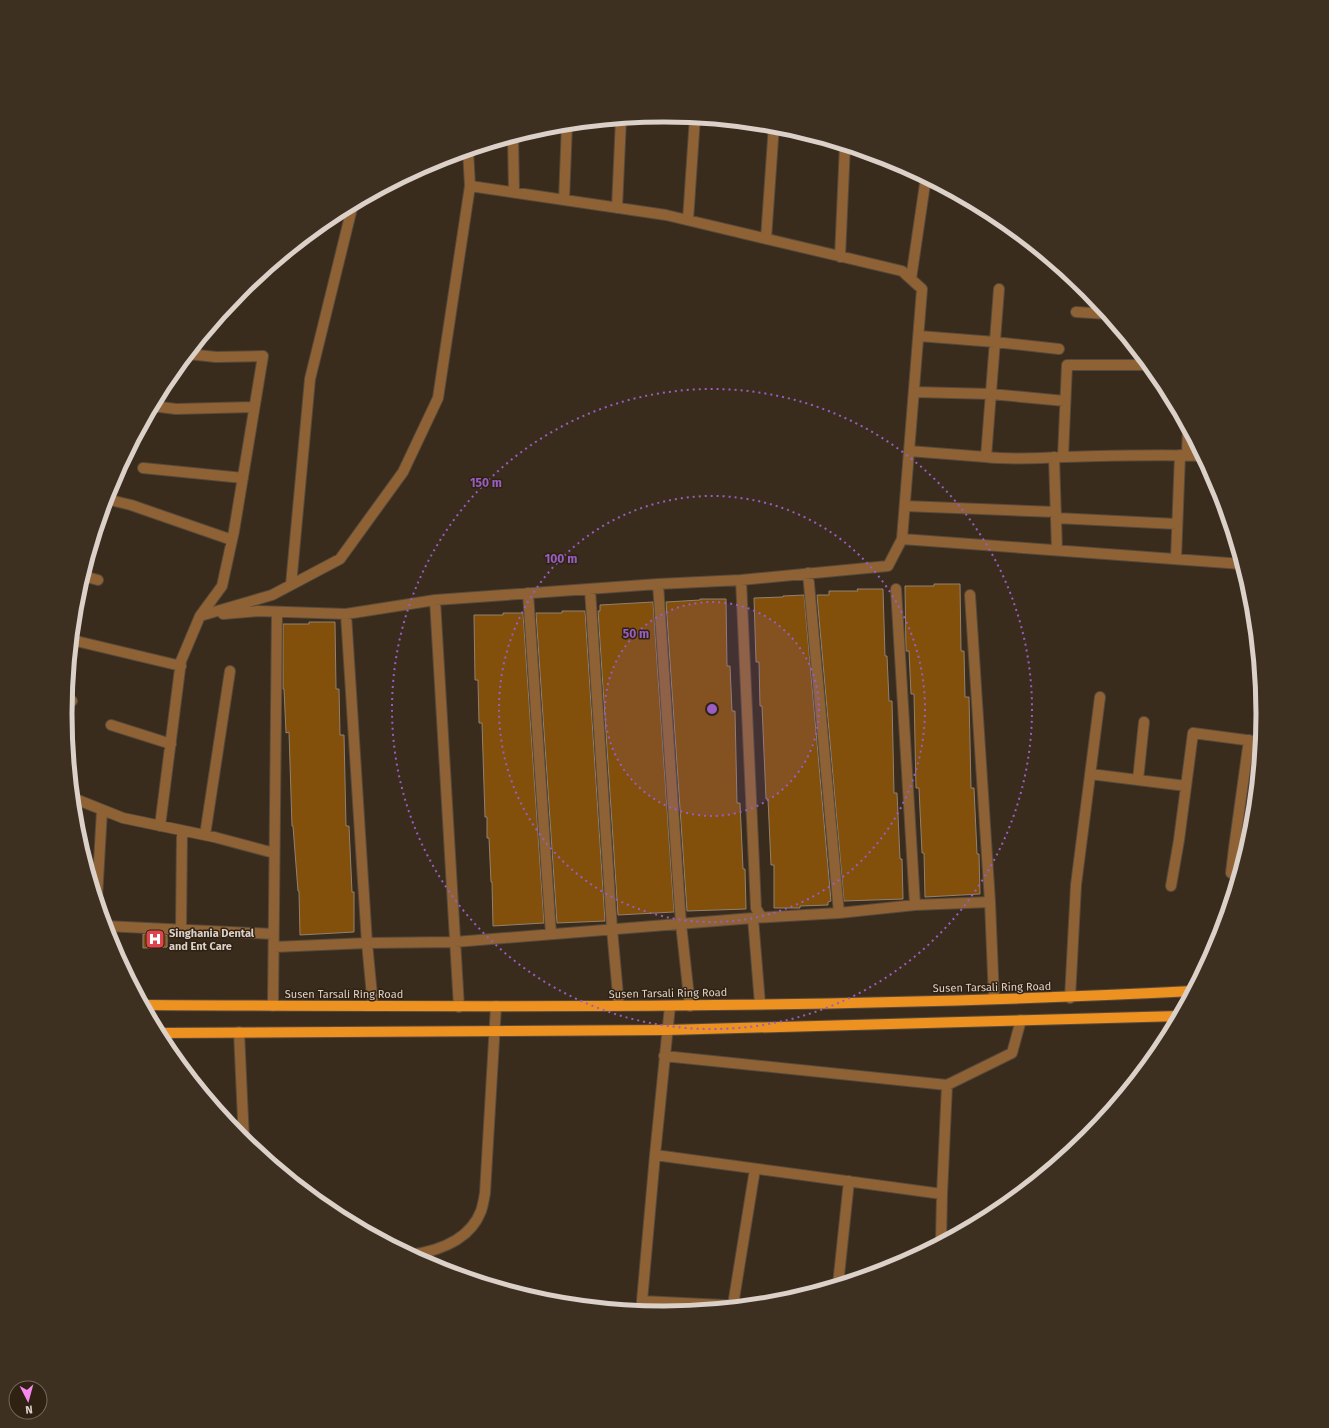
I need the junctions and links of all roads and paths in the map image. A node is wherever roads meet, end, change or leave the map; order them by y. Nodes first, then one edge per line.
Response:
1 (694, 123) edge
2 (621, 124) edge
3 (567, 130) edge
4 (774, 132) edge
5 (513, 142) edge
6 (845, 150) edge
7 (468, 155) edge
8 (925, 182) edge
9 (470, 186) junction
10 (514, 192) junction
11 (564, 200) junction
12 (617, 208) junction
13 (351, 211) edge
14 (688, 220) junction
15 (766, 239) junction
16 (840, 257) junction
17 (911, 279) junction
18 (999, 289) dead end
19 (1076, 312) dead end
20 (1101, 314) edge
21 (919, 336) junction
22 (995, 342) junction
23 (1059, 349) dead end
24 (193, 355) edge
25 (1143, 365) edge
26 (914, 392) junction
27 (991, 394) junction
28 (1066, 401) junction
29 (158, 407) edge
30 (254, 407) junction
31 (1187, 435) edge
32 (909, 451) junction
33 (1184, 455) junction
34 (1198, 456) edge
35 (986, 457) junction
36 (1059, 457) junction
37 (143, 468) dead end
38 (243, 478) junction
39 (112, 500) edge
40 (905, 506) junction
41 (1056, 515) junction
42 (1177, 524) junction
43 (902, 539) junction
44 (232, 540) junction
45 (1057, 550) junction
46 (1176, 559) junction
47 (1238, 564) edge
48 (808, 573) junction
49 (88, 577) edge
50 (98, 580) dead end
51 (741, 580) junction
52 (658, 584) junction
53 (291, 585) junction
54 (590, 589) junction
55 (896, 589) dead end
56 (528, 593) junction
57 (970, 595) dead end
58 (435, 600) junction
59 (277, 612) junction
60 (346, 614) junction
61 (200, 616) junction
62 (77, 641) edge
63 (181, 666) junction
64 (230, 671) dead end
65 (1100, 697) dead end
66 (1144, 722) dead end
67 (111, 725) dead end
68 (1249, 740) junction
69 (1256, 741) edge
70 (171, 744) junction
71 (1090, 774) junction
72 (1138, 780) junction
73 (1186, 786) junction
74 (78, 800) edge
75 (102, 810) junction
76 (160, 826) junction
77 (182, 830) junction
78 (205, 835) junction
79 (274, 853) junction
80 (1231, 873) dead end
81 (98, 886) edge
82 (1171, 886) dead end
83 (990, 902) junction
84 (916, 905) junction
85 (839, 913) junction
86 (753, 918) junction
87 (681, 924) junction
88 (111, 926) edge
89 (612, 929) junction
90 (181, 930) junction
91 (273, 934) junction
92 (551, 934) junction
93 (456, 942) junction
94 (367, 943) junction
95 (274, 947) junction
96 (1188, 991) edge
97 (1070, 998) junction
98 (994, 999) junction
99 (760, 1004) junction
100 (148, 1005) edge
101 (273, 1006) junction
102 (373, 1006) junction
103 (459, 1006) junction
104 (496, 1006) junction
105 (619, 1006) junction
106 (670, 1006) junction
107 (690, 1006) junction
108 (1174, 1016) edge
109 (1021, 1020) junction
110 (667, 1030) junction
111 (495, 1031) junction
112 (239, 1032) junction
113 (166, 1033) edge
114 (664, 1056) junction
115 (947, 1085) junction
116 (244, 1130) edge
117 (654, 1155) junction
118 (755, 1168) junction
119 (849, 1181) junction
120 (942, 1194) junction
121 (941, 1238) edge
122 (420, 1253) edge
123 (839, 1280) edge
124 (642, 1301) junction
125 (734, 1302) edge
126 (712, 1304) edge
127 (642, 1305) edge

1 - 14 street
2 - 12 street
3 - 11 street
4 - 15 street
5 - 10 street
6 - 16 street
7 - 9 street
8 - 17 street
9 - 10 street
9 - 53 street
10 - 11 street
11 - 12 street
12 - 14 street
13 - 53 street
14 - 15 street
15 - 16 street
16 - 17 street
17 - 21 street
18 - 22 street
19 - 20 street
21 - 22 street
21 - 26 street
22 - 23 street
22 - 27 street
24 - 30 street
25 - 28 street
26 - 27 street
26 - 32 street
27 - 28 street
27 - 35 street
28 - 36 street
29 - 30 street
30 - 38 street
31 - 33 street
32 - 35 street
32 - 40 street
33 - 34 street
33 - 36 street
33 - 42 street
35 - 36 street
36 - 41 street
37 - 38 street
38 - 44 street
39 - 44 street
40 - 41 street
40 - 43 street
41 - 42 street
41 - 45 street
42 - 46 street
43 - 45 street
43 - 48 street
44 - 61 street
45 - 46 street
46 - 47 street
48 - 51 street
48 - 85 street
49 - 50 street
51 - 52 street
51 - 86 street
52 - 54 street
52 - 87 street
53 - 61 street
54 - 56 street
54 - 89 street
55 - 84 street
56 - 58 street
56 - 92 street
57 - 83 street
58 - 60 street
58 - 93 street
59 - 60 street
59 - 61 street
59 - 79 street
60 - 94 street
61 - 63 street
62 - 63 street
63 - 70 street
64 - 78 street
65 - 71 street
66 - 72 street
67 - 70 street
68 - 69 street
68 - 73 street
68 - 80 street
70 - 76 street
71 - 72 street
71 - 97 street
72 - 73 street
73 - 82 street
74 - 75 street
75 - 76 street
75 - 81 street
76 - 77 street
77 - 78 street
77 - 90 street
78 - 79 street
79 - 91 street
83 - 84 street
83 - 98 street
84 - 85 street
85 - 86 street
86 - 87 street
86 - 99 street
87 - 89 street
87 - 107 street
88 - 90 street
89 - 92 street
89 - 105 street
90 - 91 street
91 - 95 street
92 - 93 street
93 - 94 street
93 - 103 street
94 - 95 street
94 - 102 street
95 - 101 street
96 - 97 main road, Susen Tarsali Ring Road
97 - 98 main road, Susen Tarsali Ring Road
98 - 99 main road, Susen Tarsali Ring Road
99 - 107 main road, Susen Tarsali Ring Road
100 - 101 main road, Susen Tarsali Ring Road
101 - 102 main road, Susen Tarsali Ring Road
102 - 103 main road, Susen Tarsali Ring Road
103 - 104 main road, Susen Tarsali Ring Road
104 - 105 main road, Susen Tarsali Ring Road
104 - 111 street
105 - 106 main road, Susen Tarsali Ring Road
106 - 107 main road, Susen Tarsali Ring Road
106 - 110 street
108 - 109 main road
109 - 110 main road
109 - 115 street
110 - 111 main road
110 - 114 street
111 - 112 main road
111 - 122 street
112 - 113 main road
112 - 116 street
114 - 115 street
114 - 117 street
115 - 120 street
117 - 118 street
117 - 124 street
118 - 119 street
118 - 125 street
119 - 120 street
119 - 123 street
120 - 121 street
124 - 126 street
124 - 127 street

